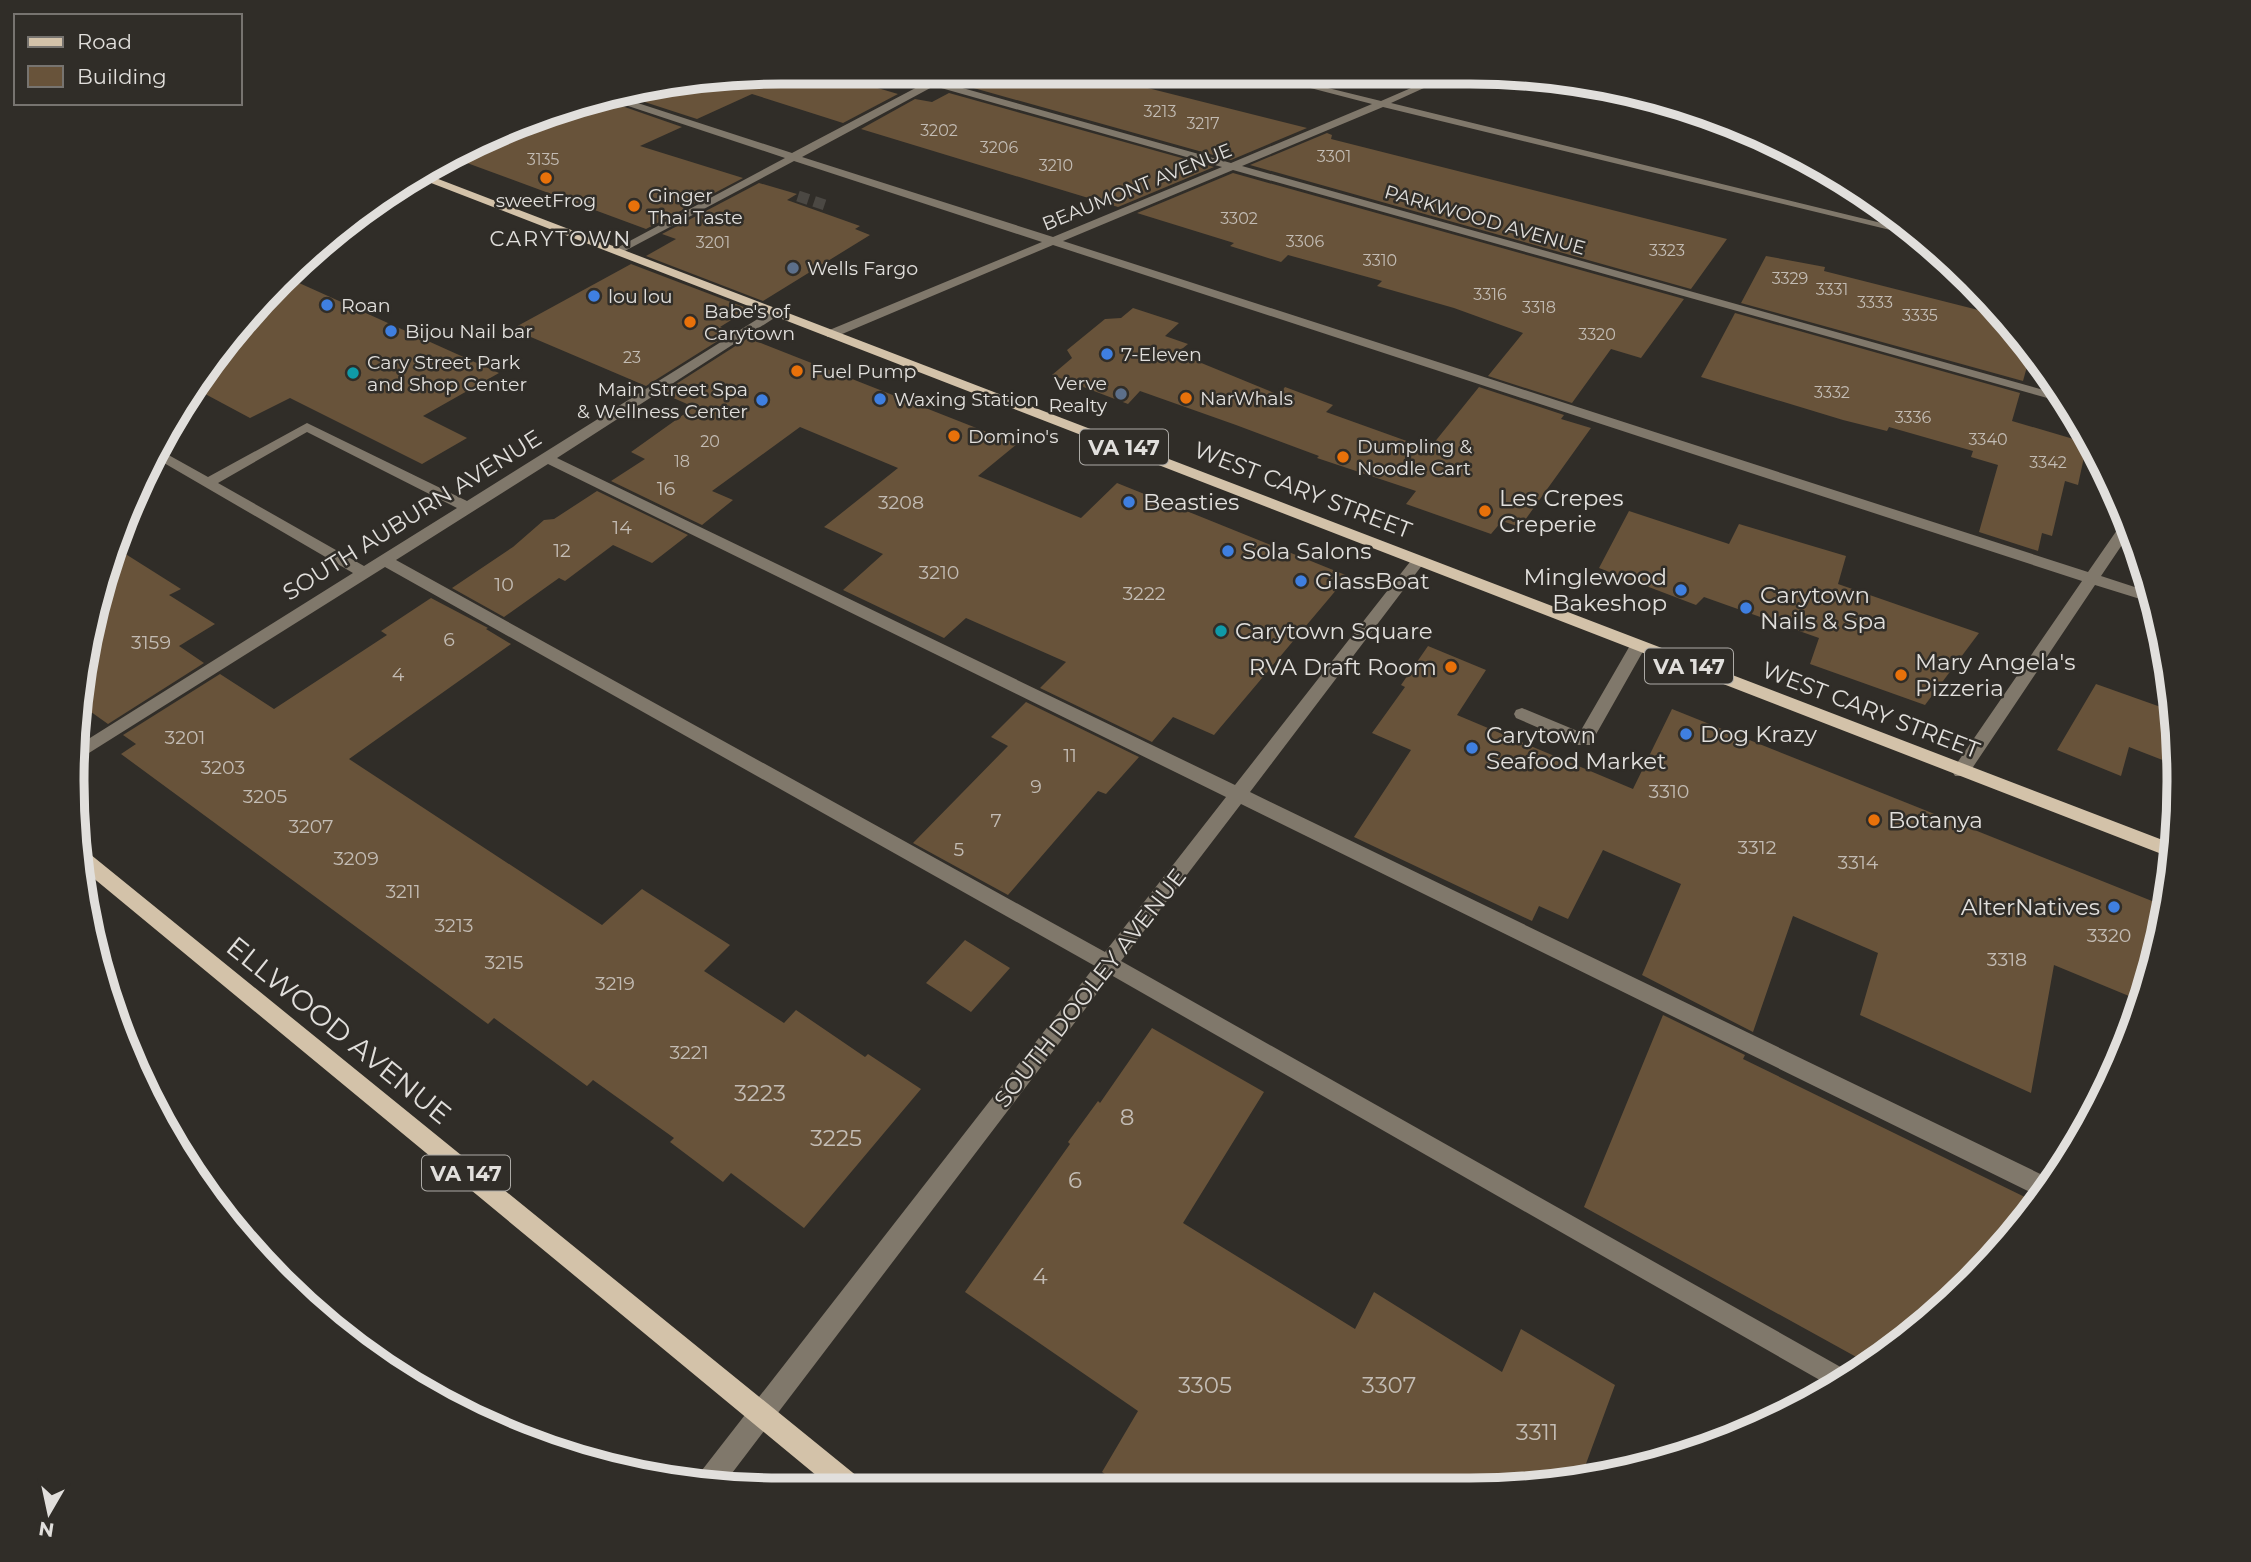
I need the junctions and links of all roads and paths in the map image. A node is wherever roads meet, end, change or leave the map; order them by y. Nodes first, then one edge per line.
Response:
1 (931, 84) edge
2 (937, 84) edge
3 (1304, 84) edge
4 (1427, 84) edge
5 (624, 102) edge
6 (1382, 103) junction
7 (792, 157) junction
8 (1232, 168) junction
9 (429, 179) edge
10 (1897, 230) edge
11 (1048, 241) junction
12 (617, 251) junction
13 (776, 313) junction
14 (831, 334) junction
15 (2052, 397) edge
16 (164, 457) edge
17 (545, 457) junction
18 (209, 482) junction
19 (467, 507) junction
20 (2122, 534) edge
21 (385, 560) junction
22 (1418, 561) junction
23 (364, 573) junction
24 (2092, 579) junction
25 (2141, 595) edge
26 (1638, 646) junction
27 (1522, 714) dead end
28 (85, 750) edge
29 (1961, 771) junction
30 (1240, 794) junction
31 (2164, 848) edge
32 (89, 863) edge
33 (1109, 964) junction
34 (2038, 1184) edge
35 (1834, 1375) edge
36 (761, 1414) junction
37 (714, 1475) edge
38 (839, 1478) edge

1 - 7 street
2 - 8 street, PARKWOOD AVENUE
3 - 6 street
4 - 6 street, BEAUMONT AVENUE
5 - 7 street
6 - 8 street, BEAUMONT AVENUE
6 - 10 street
7 - 11 street
7 - 12 street
8 - 11 street, BEAUMONT AVENUE
8 - 15 street, PARKWOOD AVENUE
9 - 12 main road, WEST CARY STREET / VA 147
11 - 14 street, BEAUMONT AVENUE
11 - 24 street
12 - 13 main road, WEST CARY STREET / VA 147
13 - 14 main road, WEST CARY STREET / VA 147
13 - 17 street, SOUTH AUBURN AVENUE
14 - 22 main road, WEST CARY STREET / VA 147
16 - 18 street
17 - 19 street, SOUTH AUBURN AVENUE
17 - 30 street
18 - 19 street
18 - 23 street
19 - 21 street, SOUTH AUBURN AVENUE
20 - 24 street
21 - 23 street, SOUTH AUBURN AVENUE
21 - 33 street
22 - 26 main road, WEST CARY STREET / VA 147
22 - 30 street, SOUTH DOOLEY AVENUE
23 - 28 street, SOUTH AUBURN AVENUE
24 - 25 street
24 - 29 street
26 - 27 street
26 - 29 main road, WEST CARY STREET / VA 147
29 - 31 main road, WEST CARY STREET / VA 147
30 - 33 street, SOUTH DOOLEY AVENUE
30 - 34 street
32 - 36 main road, ELLWOOD AVENUE / VA 147
33 - 35 street
33 - 36 street, SOUTH DOOLEY AVENUE
36 - 37 street, SOUTH DOOLEY AVENUE
36 - 38 main road, ELLWOOD AVENUE / VA 147

